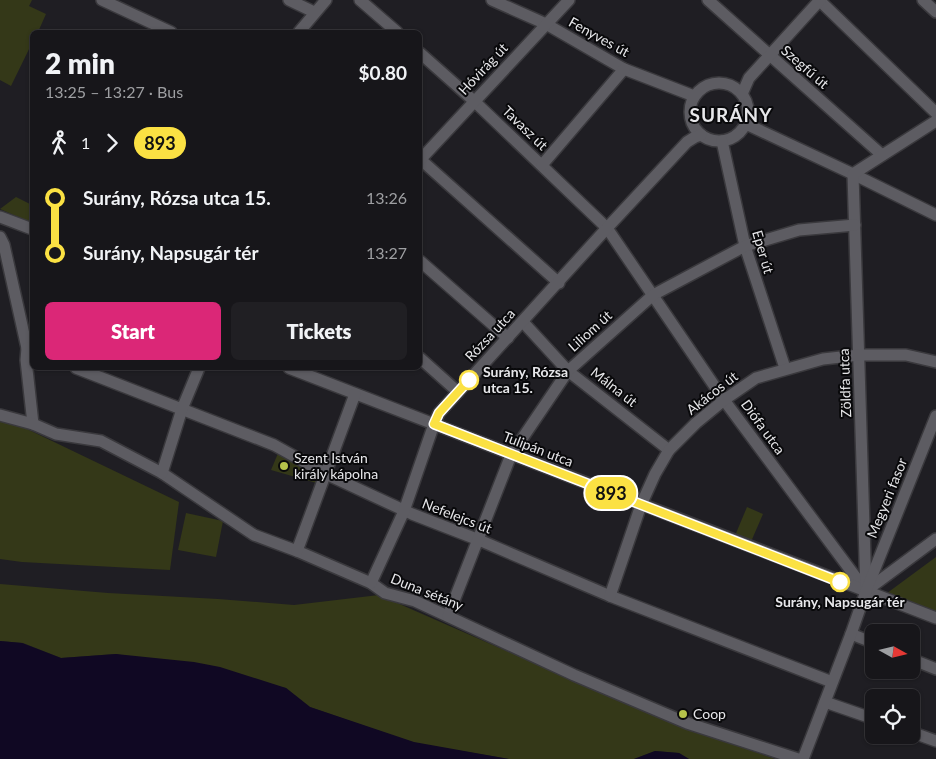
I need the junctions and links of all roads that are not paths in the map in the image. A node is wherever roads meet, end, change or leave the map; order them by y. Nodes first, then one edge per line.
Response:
1 (102, 0) edge
2 (289, 0) edge
3 (326, 0) edge
4 (360, 0) edge
5 (492, 0) edge
6 (568, 0) edge
7 (708, 0) edge
8 (819, 0) edge
9 (923, 0) edge
10 (314, 12) junction
11 (936, 12) edge
12 (546, 24) junction
13 (167, 30) edge
14 (300, 30) edge
15 (395, 30) edge
16 (422, 55) edge
17 (769, 56) junction
18 (624, 68) junction
19 (748, 78) junction
20 (730, 85) junction
21 (742, 94) junction
22 (694, 96) junction
23 (474, 101) junction
24 (936, 113) edge
25 (936, 121) edge
26 (692, 123) junction
27 (746, 124) junction
28 (701, 135) junction
29 (722, 141) junction
30 (687, 142) junction
31 (882, 155) junction
32 (422, 157) edge
33 (422, 161) edge
34 (542, 166) junction
35 (853, 174) junction
36 (936, 215) edge
37 (2, 220) edge
38 (855, 225) junction
39 (30, 228) edge
40 (607, 228) junction
41 (0, 237) edge
42 (744, 246) junction
43 (422, 263) edge
44 (559, 283) junction
45 (653, 295) junction
46 (523, 322) junction
47 (30, 329) edge
48 (25, 336) junction
49 (508, 338) junction
50 (30, 350) edge
51 (859, 355) junction
52 (422, 360) edge
53 (936, 362) edge
54 (785, 368) junction
55 (81, 370) edge
56 (198, 370) edge
57 (294, 370) edge
58 (568, 371) junction
59 (458, 392) junction
60 (355, 394) junction
61 (724, 400) junction
62 (182, 408) junction
63 (0, 415) edge
64 (936, 416) edge
65 (33, 424) junction
66 (434, 424) junction
67 (670, 450) junction
68 (511, 455) junction
69 (162, 473) junction
70 (326, 474) junction
71 (641, 505) junction
72 (404, 511) junction
73 (936, 539) edge
74 (479, 540) junction
75 (297, 551) junction
76 (371, 583) junction
77 (866, 591) junction
78 (610, 596) junction
79 (448, 616) junction
80 (936, 618) edge
81 (851, 634) junction
82 (865, 639) edge
83 (920, 662) edge
84 (936, 669) edge
85 (832, 682) junction
86 (825, 702) junction
87 (865, 716) edge
88 (920, 735) edge
89 (936, 741) edge
90 (798, 759) edge
91 (803, 759) edge

1 - 13 street
2 - 10 street
3 - 10 street
4 - 15 street
5 - 12 street, Fenyves út
6 - 12 street, Hóvirág út
7 - 17 street, Szegfű út
8 - 17 street
8 - 24 street
9 - 11 street
10 - 14 street
12 - 18 street, Fenyves út
12 - 23 street, Hóvirág út
16 - 23 street, Tavasz út
17 - 19 street
17 - 31 street, Szegfű út
18 - 22 street, Fenyves út
18 - 34 street
19 - 20 street
19 - 21 street
20 - 21 street
20 - 22 street
21 - 27 street
22 - 26 street
23 - 32 street, Hóvirág út
23 - 34 street, Tavasz út
25 - 31 street
26 - 28 street
26 - 30 street
27 - 29 street
27 - 35 street
28 - 29 street
28 - 30 street
29 - 42 street, Eper út
30 - 40 street, Rózsa utca
31 - 35 street
33 - 44 street
34 - 40 street, Tavasz út
35 - 36 street
35 - 38 street, Zöldfa utca
37 - 39 street
38 - 42 street, Liliom út
38 - 51 street, Zöldfa utca
40 - 44 street, Rózsa utca
40 - 45 street, Diófa utca
41 - 48 street
42 - 45 street, Liliom út
42 - 54 street, Eper út
43 - 49 street
44 - 46 street, Rózsa utca
45 - 58 street, Liliom út
45 - 61 street, Diófa utca
46 - 49 street, Rózsa utca
46 - 58 street, Málna út
47 - 48 street
48 - 50 street
49 - 59 street, Rózsa utca
50 - 65 street
51 - 53 street, Akácos út
51 - 54 street, Akácos út
51 - 77 street, Zöldfa utca
52 - 59 street
54 - 61 street, Akácos út
55 - 62 street, Nefelejcs út
56 - 62 street
57 - 60 street, Tulipán utca
58 - 67 street, Málna út
58 - 68 street, Liliom út
59 - 66 street, Rózsa utca
60 - 66 street, Tulipán utca
60 - 70 street
61 - 67 street, Akácos út
61 - 77 street, Diófa utca
62 - 69 street
62 - 70 street, Nefelejcs út
63 - 65 street, Duna sétány
64 - 77 street, Megyeri fasor
65 - 69 street, Duna sétány
66 - 68 street, Tulipán utca
66 - 72 street, Rózsa utca
67 - 71 street, Akácos út
68 - 71 street, Tulipán utca
68 - 74 street, Liliom út
69 - 75 street, Duna sétány
70 - 72 street, Nefelejcs út
70 - 75 street
71 - 77 street, Tulipán utca
71 - 78 street, Akácos út
72 - 74 street, Nefelejcs út
72 - 76 street, Rózsa utca
73 - 77 street
74 - 78 street, Nefelejcs út
74 - 79 street, Liliom út
75 - 76 street, Duna sétány
76 - 79 street, Duna sétány
77 - 80 street, Tulipán utca
77 - 81 street, Megyeri fasor
78 - 85 street, Nefelejcs út
79 - 90 street, Duna sétány
81 - 82 street
81 - 85 street, Megyeri fasor
83 - 84 street
85 - 86 street, Megyeri fasor
86 - 87 street
86 - 91 street, Megyeri fasor
88 - 89 street

